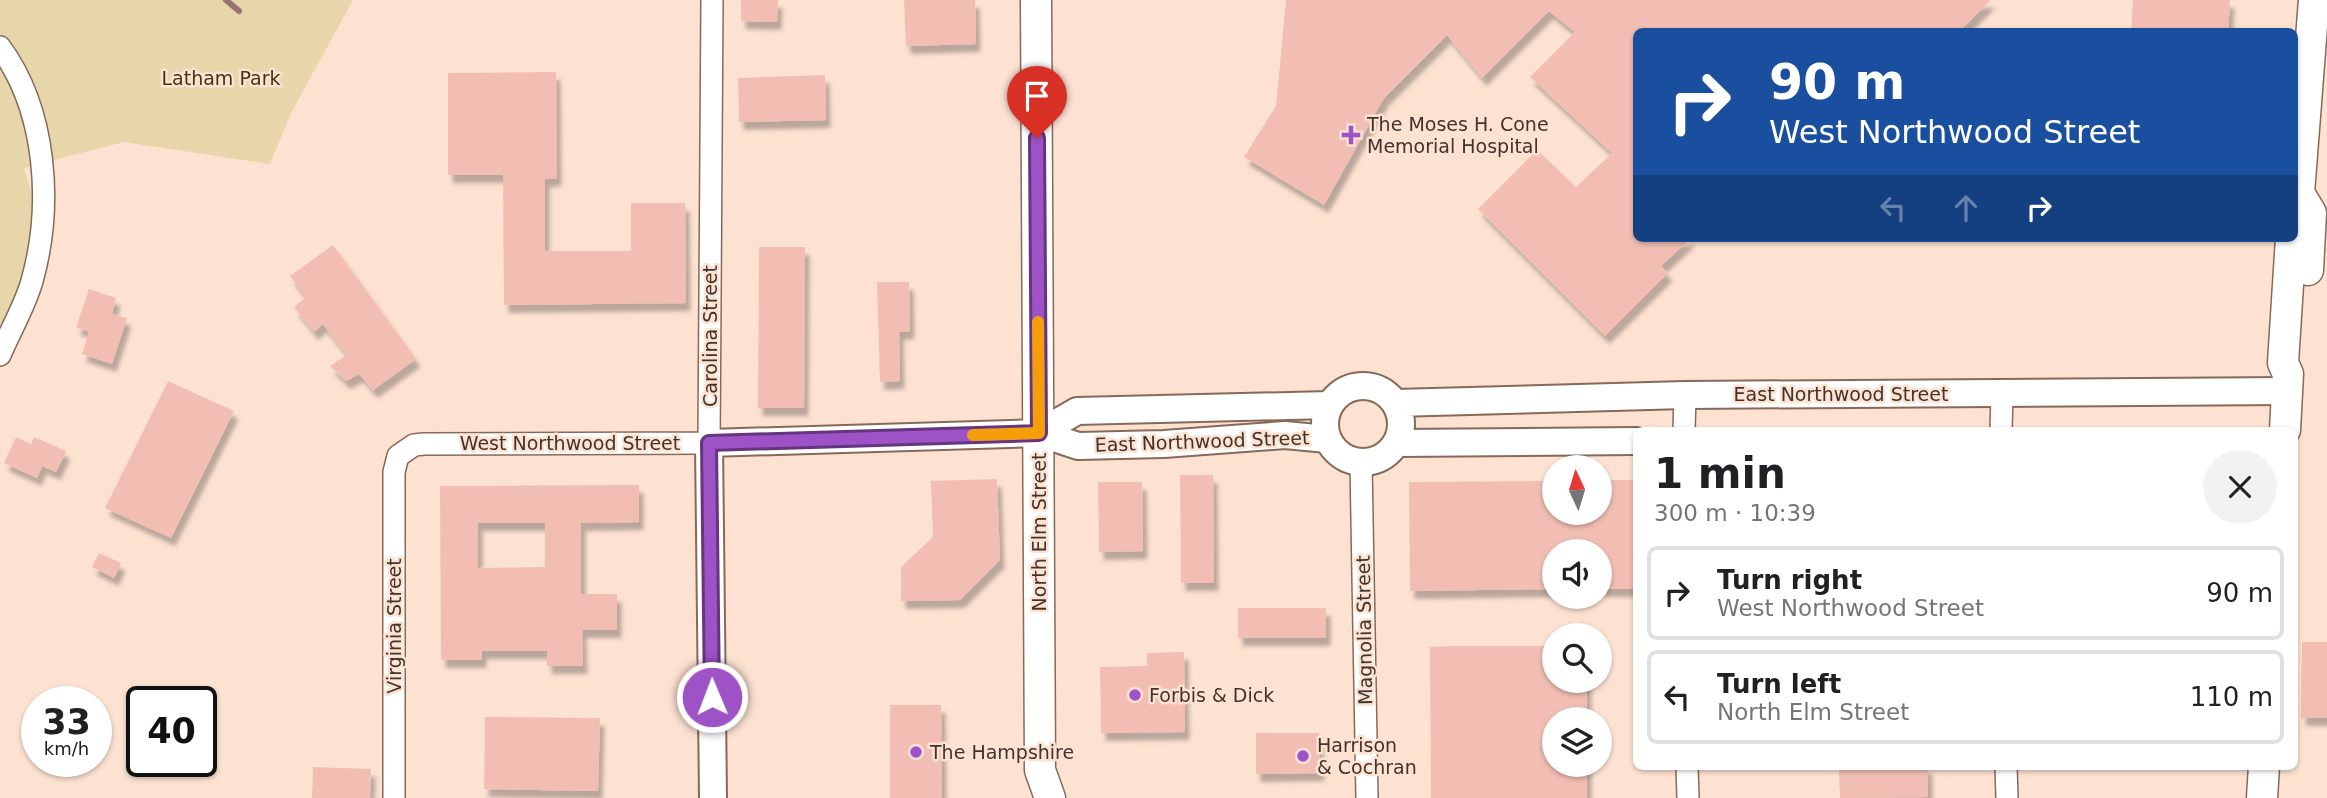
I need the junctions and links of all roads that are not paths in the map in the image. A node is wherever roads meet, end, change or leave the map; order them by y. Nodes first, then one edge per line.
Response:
1 (712, 0) edge
2 (1036, 0) edge
3 (2314, 0) edge
4 (0, 47) edge
5 (2298, 187) edge
6 (2298, 200) edge
7 (2291, 242) edge
8 (0, 355) edge
9 (2288, 383) junction
10 (2002, 393) junction
11 (1685, 395) junction
12 (1395, 402) junction
13 (1329, 405) junction
14 (1684, 427) edge
15 (2001, 427) edge
16 (2285, 427) edge
17 (1039, 433) junction
18 (1327, 439) junction
19 (1633, 441) edge
20 (709, 443) junction
21 (1396, 443) junction
22 (398, 456) joint
23 (1361, 463) junction
24 (1040, 770) junction
25 (1687, 770) edge
26 (2006, 770) edge
27 (2264, 770) edge
28 (394, 798) edge
29 (712, 798) edge
30 (1027, 798) edge
31 (1050, 798) edge
32 (1367, 798) edge
33 (1688, 798) edge
34 (2007, 798) edge
35 (2262, 798) edge

1 - 20 street, Carolina Street
2 - 17 main road, North Elm Street
3 - 5 main road
4 - 8 street
6 - 9 main road
7 - 9 main road
9 - 10 street, East Northwood Street
9 - 16 main road
10 - 11 street, East Northwood Street
10 - 15 street
11 - 12 street, East Northwood Street
11 - 14 street
12 - 13 street, East Northwood Street
12 - 21 street
13 - 17 street, East Northwood Street
13 - 18 street, East Northwood Street
17 - 18 street, East Northwood Street
17 - 20 street, West Northwood Street
17 - 24 main road, North Elm Street
18 - 23 street, East Northwood Street
19 - 21 street
20 - 22 street, West Northwood Street
20 - 29 street, Carolina Street
21 - 23 street
22 - 28 street, Virginia Street
23 - 32 street, Magnolia Street
24 - 30 main road, North Elm Street
24 - 31 main road, North Elm Street
25 - 33 street
26 - 34 street
27 - 35 main road

